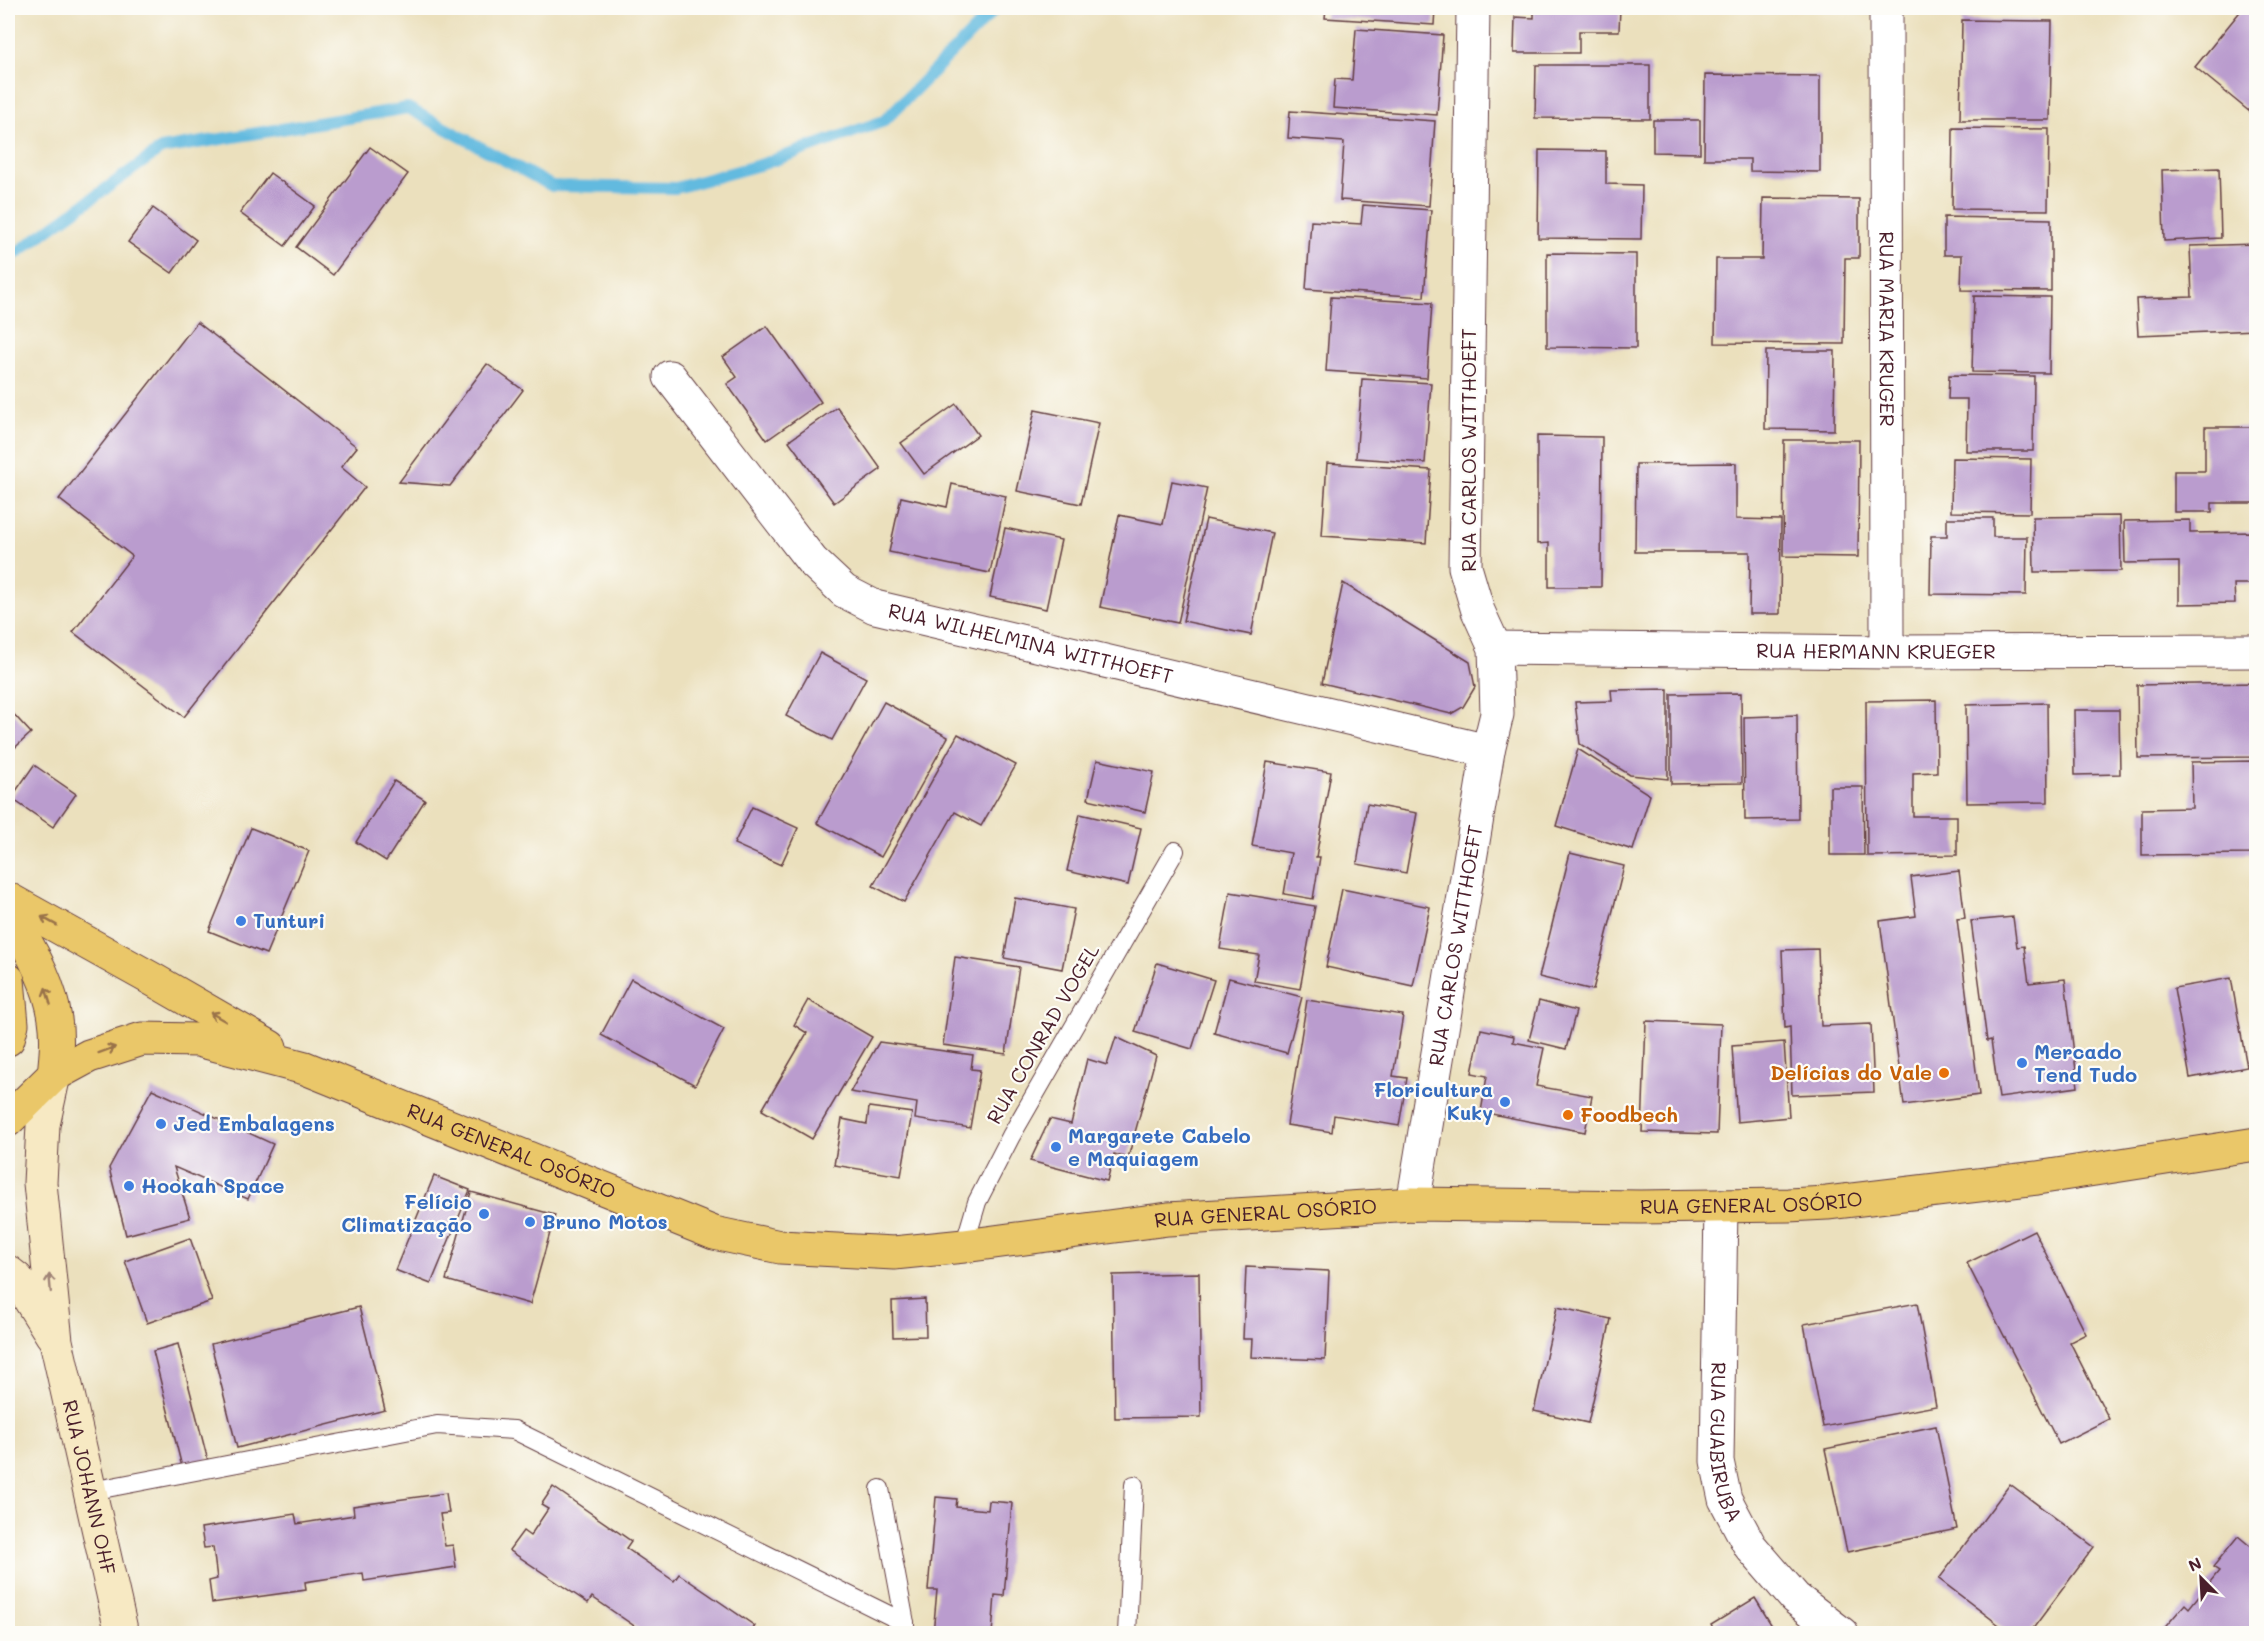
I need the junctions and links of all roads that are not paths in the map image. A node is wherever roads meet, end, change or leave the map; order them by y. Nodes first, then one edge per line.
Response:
1 (1473, 8) edge
2 (1886, 8) edge
3 (670, 376) dead end
4 (1495, 648) junction
5 (2256, 651) edge
6 (1887, 652) junction
7 (1488, 751) junction
8 (1175, 850) dead end
9 (8, 899) edge
10 (8, 914) edge
11 (8, 980) edge
12 (8, 1039) edge
13 (305, 1068) junction
14 (54, 1075) junction
15 (8, 1120) edge
16 (2256, 1144) edge
17 (1413, 1204) junction
18 (1721, 1206) junction
19 (964, 1246) junction
20 (8, 1272) edge
21 (56, 1341) junction
22 (1134, 1485) dead end
23 (880, 1489) dead end
24 (92, 1491) junction
25 (905, 1628) edge
26 (122, 1634) edge
27 (1127, 1634) edge
28 (1842, 1634) edge

1 - 4 street, RUA CARLOS WITTHOEFT
2 - 6 street, RUA MARIA KRUGER
3 - 7 street, RUA WILHELMINA WITTHOEFT
4 - 6 street, RUA HERMANN KRUEGER
4 - 7 street, RUA CARLOS WITTHOEFT
5 - 6 street, RUA HERMANN KRUEGER
7 - 17 street, RUA CARLOS WITTHOEFT
8 - 19 lane, RUA CONRAD VOGEL
13 -> 9 main road, RUA GENERAL OSÓRIO
14 -> 10 main road
11 - 12 main road
14 -> 13 main road, RUA GENERAL OSÓRIO
13 - 19 main road, RUA GENERAL OSÓRIO
14 - 15 main road, RUA GENERAL OSÓRIO
21 -> 14 main road, RUA JOHANN OHF
16 - 18 main road, RUA GENERAL OSÓRIO
17 - 18 main road, RUA GENERAL OSÓRIO
17 - 19 main road, RUA GENERAL OSÓRIO
18 - 28 street, RUA GUABIRUBA
20 - 21 main road, RUA JOHANN OHF
21 - 24 main road, RUA JOHANN OHF
22 - 27 lane
23 - 25 lane
24 - 25 lane
24 - 26 main road, RUA JOHANN OHF

